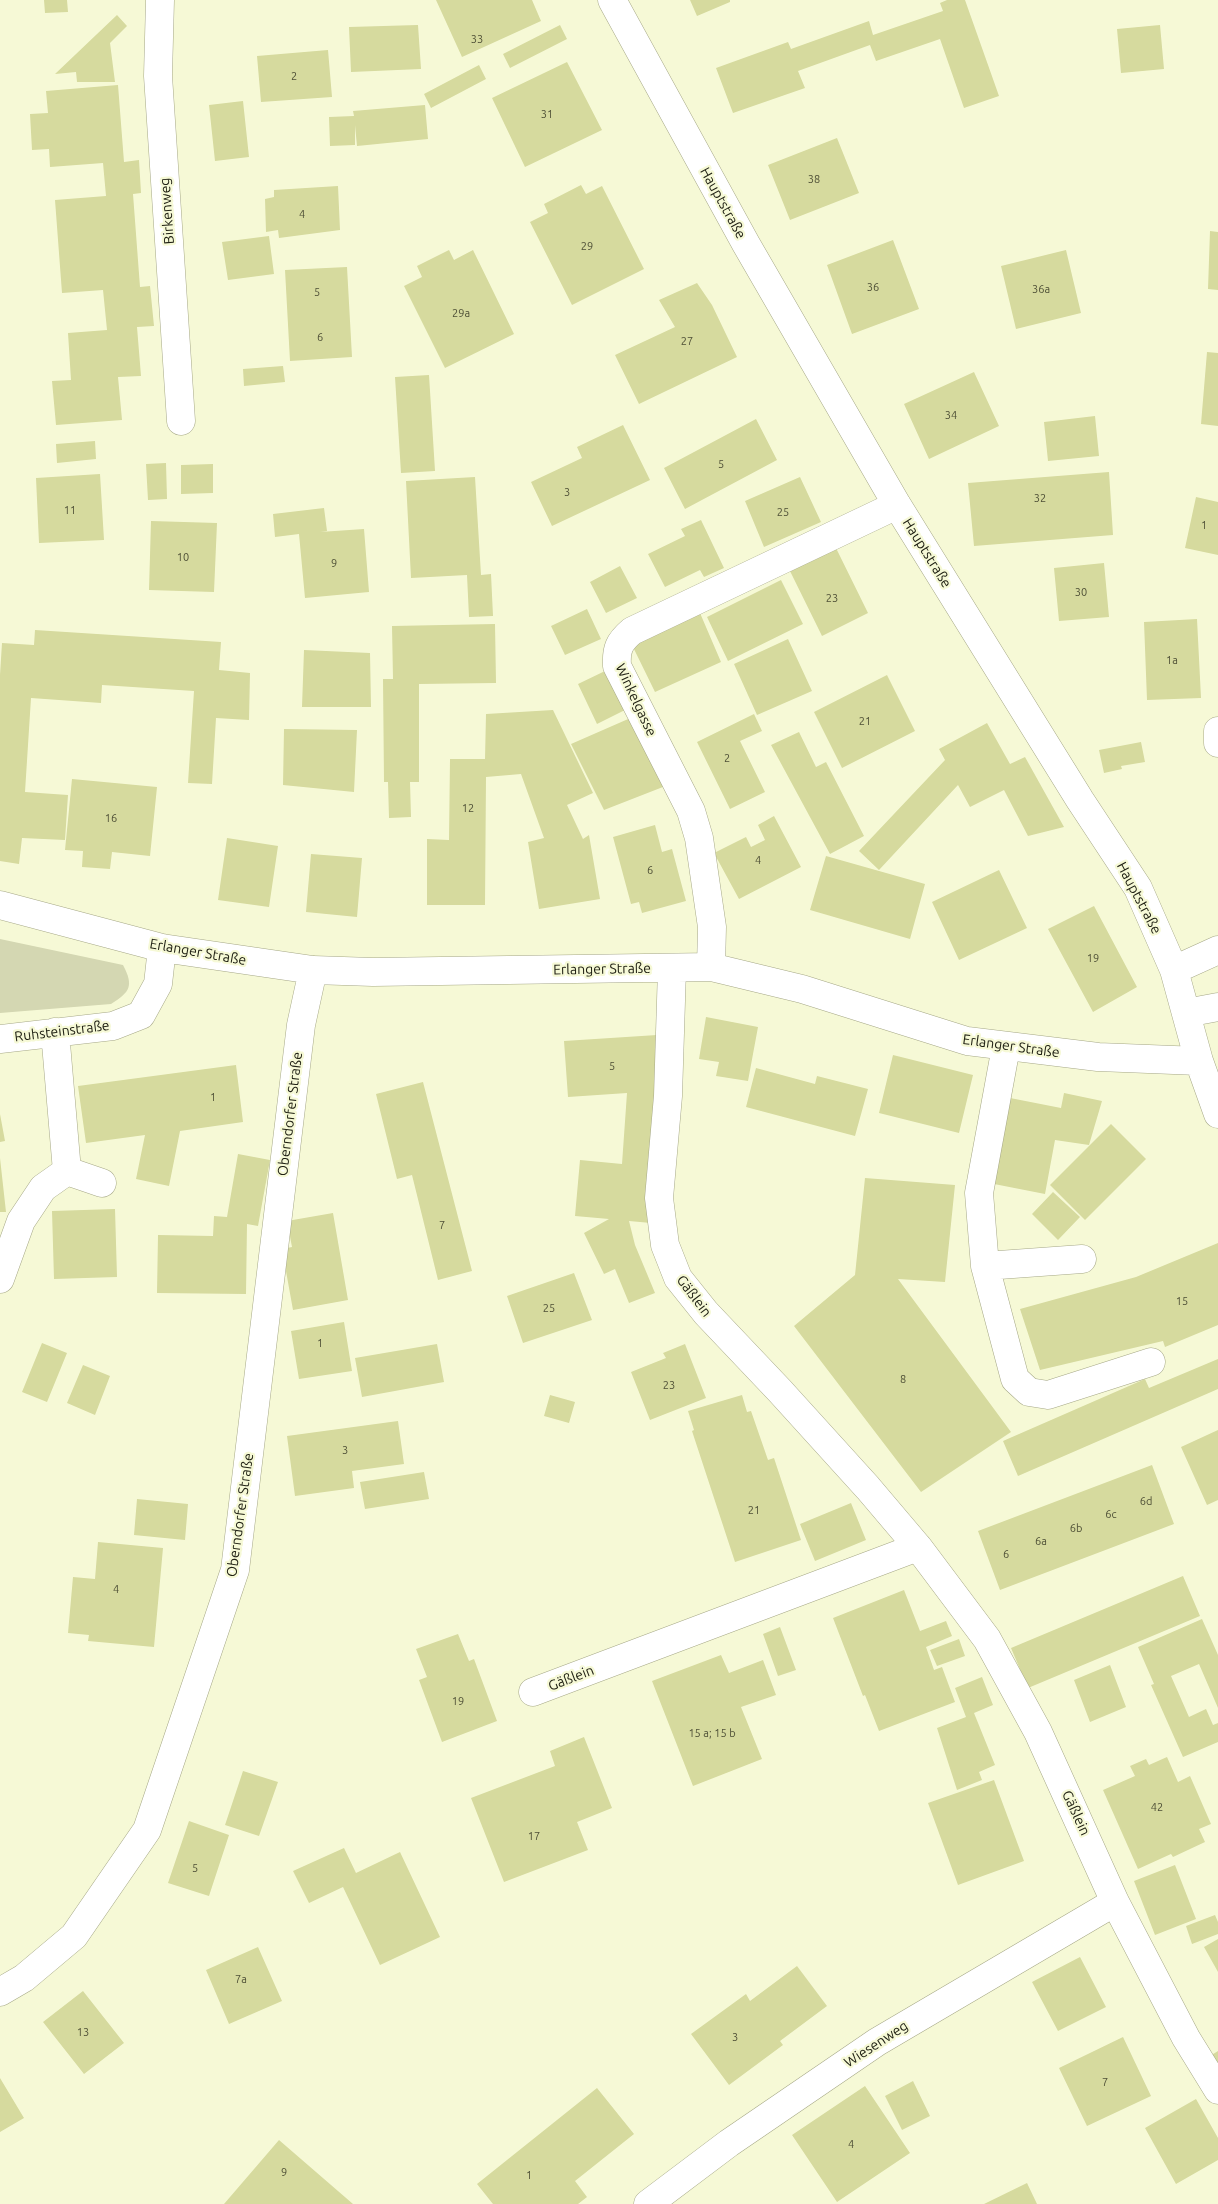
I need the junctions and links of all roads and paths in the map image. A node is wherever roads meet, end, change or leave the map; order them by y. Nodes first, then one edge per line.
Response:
1 (160, 0) edge
2 (612, 0) edge
3 (181, 421) dead end
4 (897, 506) junction
5 (1218, 731) edge
6 (1218, 743) edge
7 (0, 904) edge
8 (162, 948) junction
9 (1218, 950) edge
10 (711, 967) junction
11 (672, 969) junction
12 (312, 970) junction
13 (1174, 970) junction
14 (1218, 1008) edge
15 (1186, 1013) junction
16 (55, 1032) junction
17 (0, 1039) edge
18 (1006, 1047) junction
19 (1199, 1061) junction
20 (1218, 1114) edge
21 (67, 1171) junction
22 (102, 1183) dead end
23 (1082, 1259) dead end
24 (985, 1266) junction
25 (0, 1279) edge
26 (1151, 1362) dead end
27 (918, 1547) junction
28 (533, 1692) dead end
29 (1116, 1902) junction
30 (0, 1992) edge
31 (1218, 2090) edge
32 (648, 2204) edge

1 - 3 street, Birkenweg
2 - 4 street, Hauptstraße
4 - 10 street, Winkelgasse
4 - 13 street, Hauptstraße
5 - 6 street
7 - 8 street, Erlanger Straße
8 - 12 street, Erlanger Straße
8 - 16 street, Ruhsteinstraße
9 - 13 street
10 - 11 street, Erlanger Straße
10 - 18 street, Erlanger Straße
11 - 12 street, Erlanger Straße
11 - 27 street, Gäßlein
12 - 30 street, Oberndorfer Straße
13 - 15 street, Hauptstraße
14 - 15 street
15 - 19 street, Hauptstraße
16 - 17 street, Ruhsteinstraße
16 - 21 street
18 - 19 street, Erlanger Straße
18 - 24 street
19 - 20 street, Hauptstraße
21 - 22 street
21 - 25 street
23 - 24 street
24 - 26 street
27 - 28 street, Gäßlein
27 - 29 street, Gäßlein
29 - 31 street, Gäßlein
29 - 32 street, Wiesenweg

